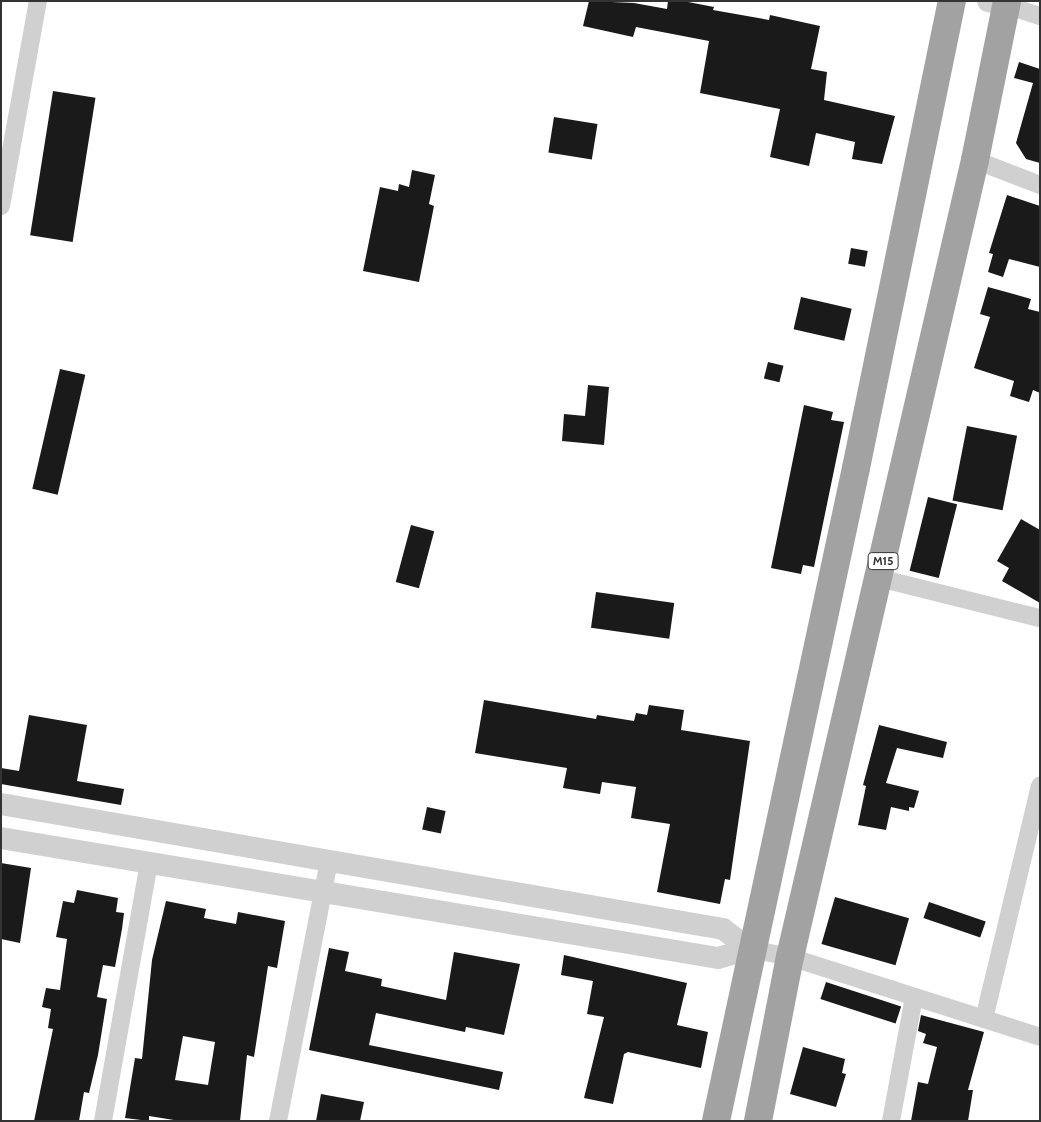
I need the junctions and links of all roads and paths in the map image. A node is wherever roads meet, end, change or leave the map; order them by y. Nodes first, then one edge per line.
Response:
1 (38, 1) edge
2 (952, 1) edge
3 (1000, 2) edge
4 (1040, 16) edge
5 (975, 160) junction
6 (1040, 185) edge
7 (1, 206) edge
8 (880, 578) junction
9 (1040, 618) edge
10 (1039, 792) edge
11 (1, 804) edge
12 (1, 838) edge
13 (329, 860) junction
14 (149, 863) junction
15 (324, 892) junction
16 (750, 949) junction
17 (790, 957) junction
18 (914, 997) junction
19 (984, 1019) junction
20 (1040, 1037) edge
21 (103, 1121) edge
22 (278, 1121) edge
23 (716, 1121) edge
24 (758, 1121) edge
25 (891, 1121) edge

1 - 7 street
2 - 16 highway
3 - 4 street
3 - 5 highway, M15
5 - 6 street
5 - 8 highway, M15
8 - 9 street
8 - 17 highway, M15
10 - 19 street
11 - 13 street
12 - 14 street
13 - 15 street
13 - 16 street
14 - 15 street
14 - 21 street
15 - 16 street
15 - 22 street
16 - 17 street
16 - 23 highway
17 - 18 street
17 - 24 highway, M15
18 - 19 street
18 - 25 street
19 - 20 street

